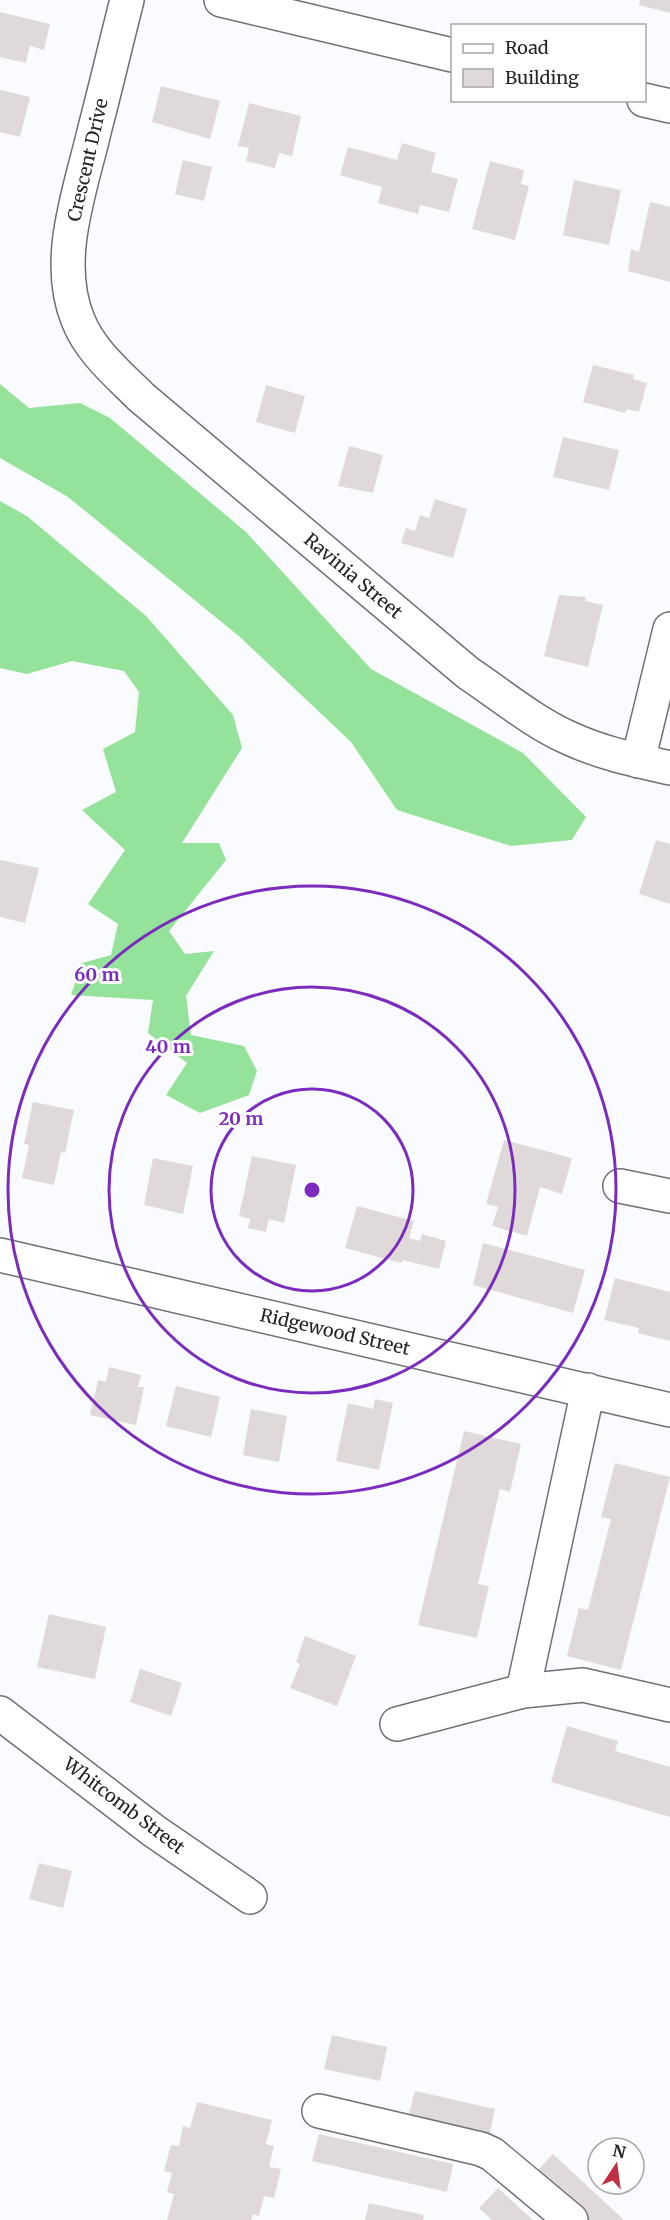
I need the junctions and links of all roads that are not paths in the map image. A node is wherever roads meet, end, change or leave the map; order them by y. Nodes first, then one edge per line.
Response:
1 (127, 0) edge
2 (221, 0) edge
3 (451, 55) edge
4 (646, 100) edge
5 (670, 106) edge
6 (79, 322) joint
7 (670, 629) edge
8 (638, 761) junction
9 (670, 768) edge
10 (620, 1186) dead end
11 (670, 1196) edge
12 (0, 1255) edge
13 (588, 1390) junction
14 (670, 1410) edge
15 (523, 1691) junction
16 (670, 1704) edge
17 (0, 1713) edge
18 (397, 1724) dead end
19 (250, 1897) dead end
20 (320, 2111) dead end
21 (571, 2220) edge

1 - 6 street, Crescent Drive
2 - 3 street
4 - 5 street
6 - 8 street, Ravinia Street
7 - 8 street
8 - 9 street, Ravinia Street
10 - 11 street
12 - 13 street, Ridgewood Street
13 - 14 street, Ridgewood Street
13 - 15 street
15 - 16 street
15 - 18 street
17 - 19 street, Whitcomb Street
20 - 21 street

